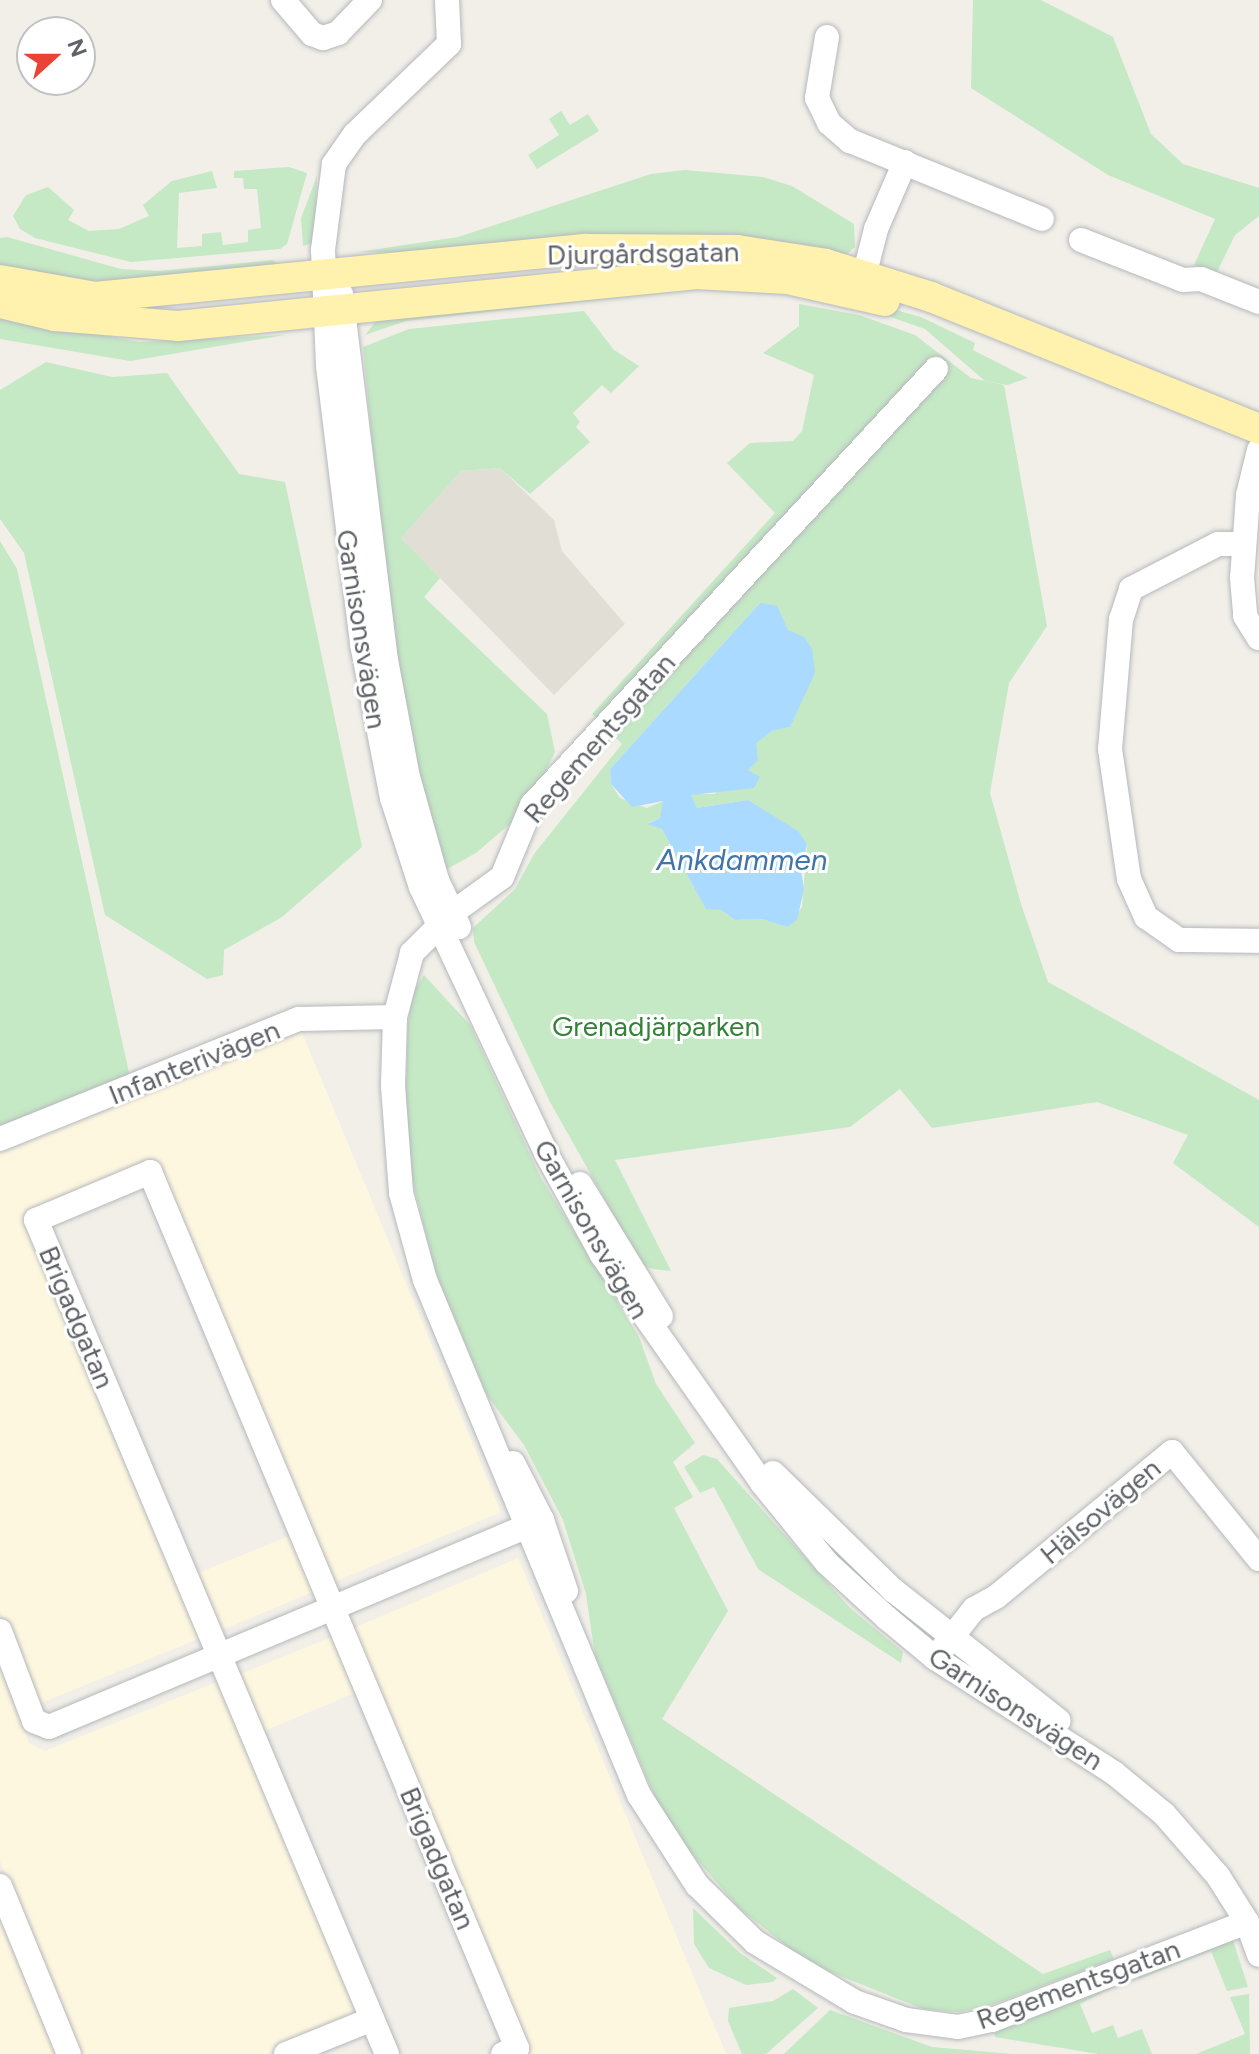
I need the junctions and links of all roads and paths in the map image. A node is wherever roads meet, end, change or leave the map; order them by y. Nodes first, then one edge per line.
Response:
1 (283, 0) edge
2 (370, 0) edge
3 (447, 0) edge
4 (827, 37) dead end
5 (905, 162) junction
6 (1042, 219) dead end
7 (1081, 240) dead end
8 (332, 277) junction
9 (0, 280) edge
10 (862, 284) junction
11 (395, 302) junction
12 (1259, 302) edge
13 (0, 303) edge
14 (335, 309) junction
15 (273, 315) junction
16 (352, 358) junction
17 (328, 366) junction
18 (936, 369) dead end
19 (1259, 429) edge
20 (1259, 449) edge
21 (1244, 544) junction
22 (1259, 638) edge
23 (446, 919) junction
24 (1259, 941) edge
25 (395, 1017) junction
26 (0, 1139) edge
27 (534, 1524) junction
28 (1259, 1559) edge
29 (333, 1609) junction
30 (0, 1631) edge
31 (952, 1638) junction
32 (220, 1656) junction
33 (935, 1658) junction
34 (0, 1886) edge
35 (1256, 1914) edge
36 (1259, 1955) edge
37 (372, 2019) junction
38 (69, 2054) edge
39 (286, 2054) edge
40 (387, 2054) edge
41 (503, 2054) edge

1 - 2 street
3 - 8 street, Garnisonsvägen
4 - 5 street
5 - 6 street
5 - 10 street
7 - 12 street
8 - 9 main road, Djurgårdsgatan
8 - 10 main road, Djurgårdsgatan
8 - 14 street, Garnisonsvägen
10 - 11 main road, Djurgårdsgatan
10 - 19 main road, Djurgårdsgatan
10 - 20 main road, Djurgårdsgatan
11 - 14 main road, Djurgårdsgatan
11 - 16 street
13 - 15 main road, Djurgårdsgatan
14 - 15 main road, Djurgårdsgatan
14 - 16 street, Garnisonsvägen
14 - 17 street, Garnisonsvägen
15 - 17 street
16 - 23 street, Garnisonsvägen
17 - 23 street, Garnisonsvägen
18 - 23 street, Regementsgatan
20 - 21 street, Djurgårdsgatan
21 - 22 street, Djurgårdsgatan
21 - 24 street
23 - 25 street, Regementsgatan
23 - 31 street, Garnisonsvägen
23 - 33 street, Garnisonsvägen
25 - 26 street, Infanterivägen
25 - 27 street, Regementsgatan
27 - 29 street
27 - 35 street, Regementsgatan
28 - 31 street, Hälsovägen
29 - 32 street
29 - 32 street, Brigadgatan
29 - 41 street, Brigadgatan
30 - 32 street
31 - 33 street, Hälsovägen
31 - 35 street, Garnisonsvägen
32 - 37 street, Brigadgatan
33 - 35 street, Garnisonsvägen
34 - 38 street
35 - 36 street, Garnisonsvägen
37 - 39 street
37 - 40 street, Brigadgatan

